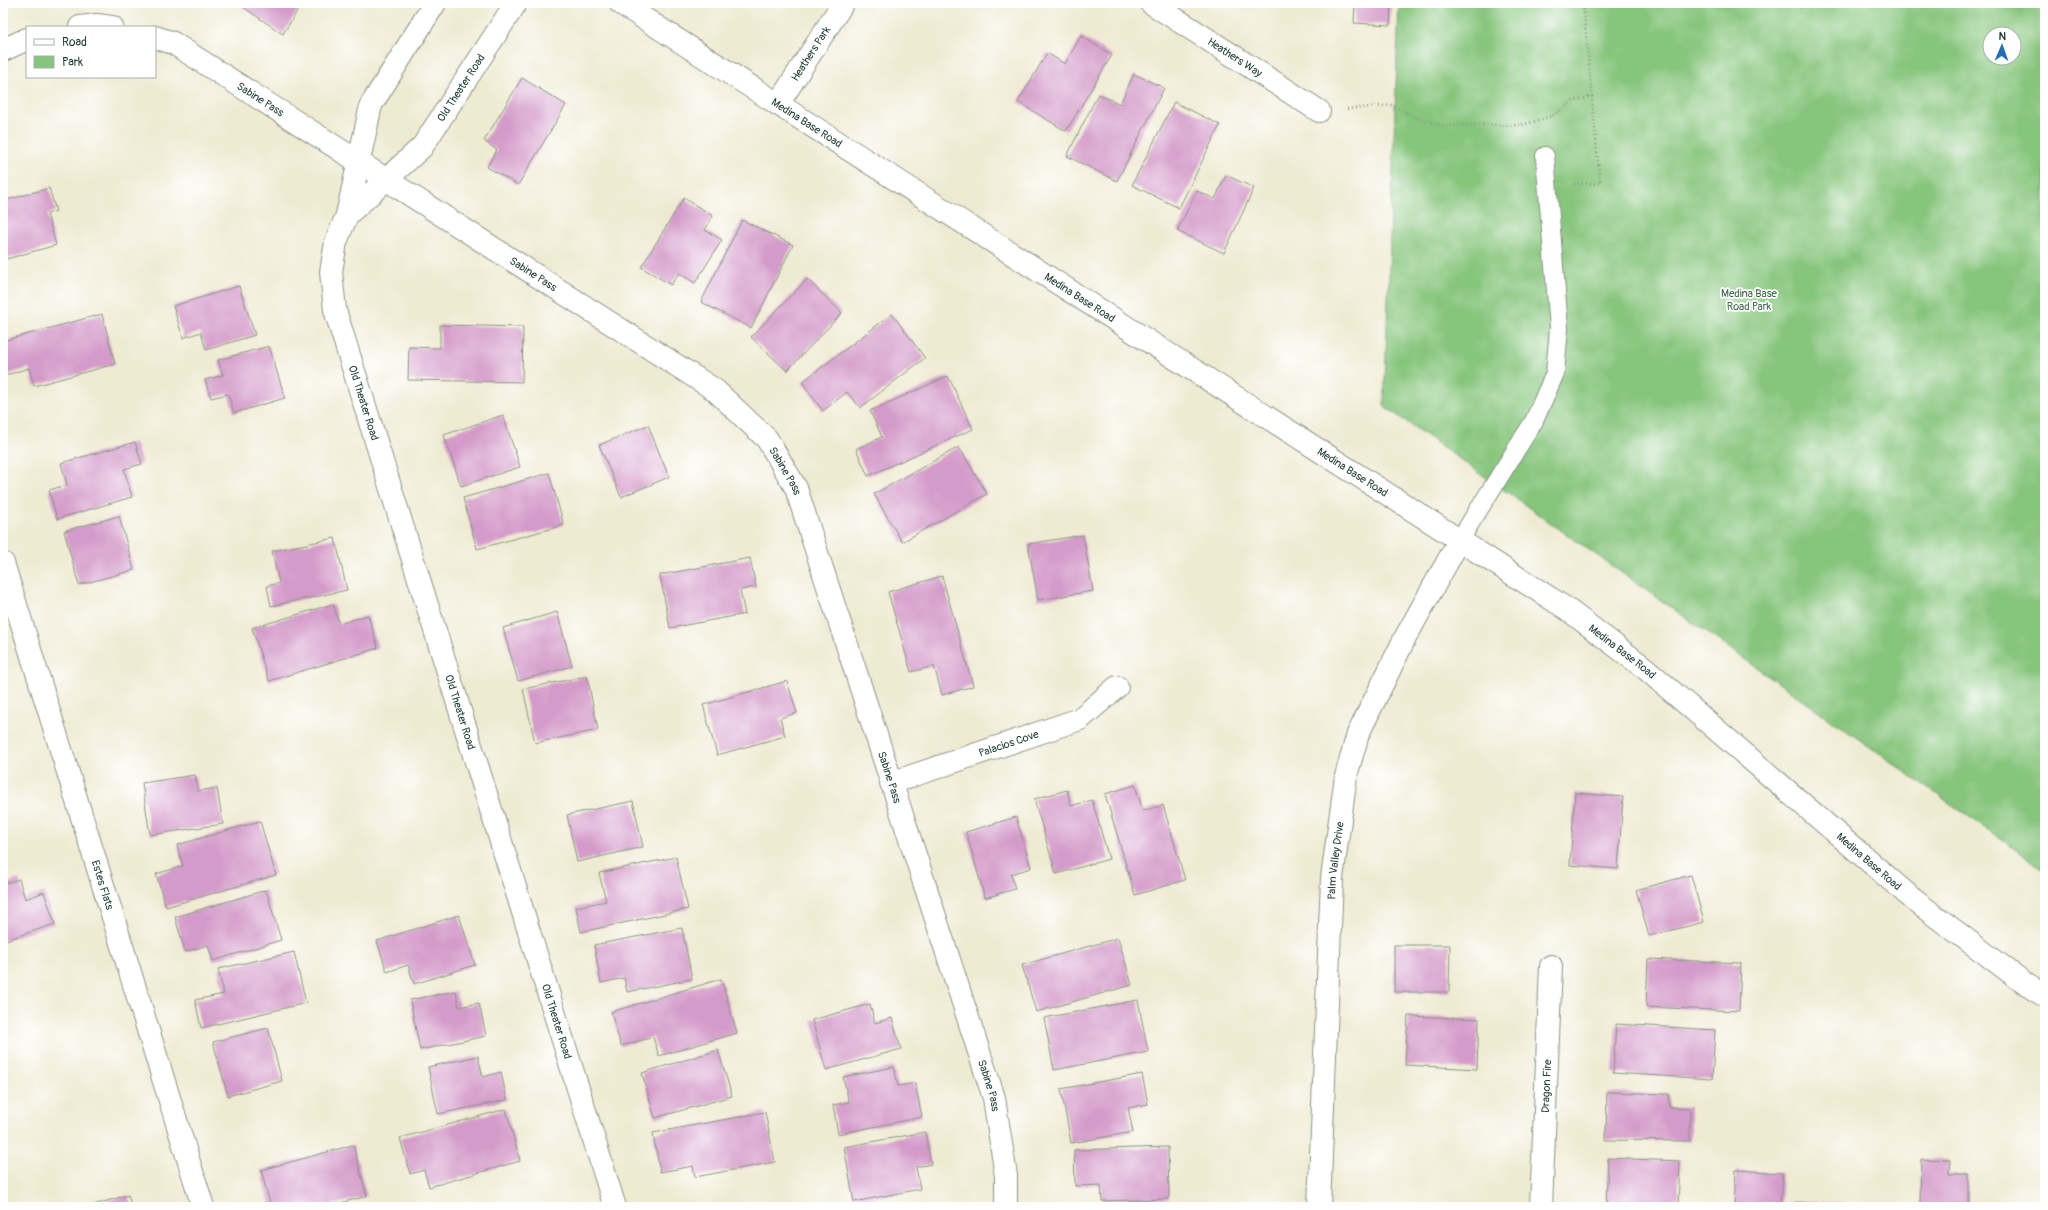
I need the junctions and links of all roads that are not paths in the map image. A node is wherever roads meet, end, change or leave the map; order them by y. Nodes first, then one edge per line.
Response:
1 (435, 3) edge
2 (516, 3) edge
3 (620, 3) edge
4 (844, 3) edge
5 (1151, 3) edge
6 (88, 26) edge
7 (104, 26) edge
8 (156, 37) edge
9 (26, 39) edge
10 (3, 50) edge
11 (778, 104) junction
12 (1319, 111) road end
13 (1545, 156) dead end
14 (358, 162) junction
15 (386, 180) junction
16 (347, 215) junction
17 (1459, 541) junction
18 (3, 563) edge
19 (1117, 687) dead end
20 (891, 783) junction
21 (1551, 966) dead end
22 (2045, 996) edge
23 (203, 1207) edge
24 (615, 1207) edge
25 (1006, 1207) edge
26 (1319, 1207) edge
27 (1541, 1207) edge

1 - 14 street, Old Theater Road
2 - 15 street, Old Theater Road
3 - 11 street, Medina Base Road
4 - 11 street, Heathers Park
5 - 12 street, Heathers Way
6 - 7 street
8 - 14 street, Sabine Pass
9 - 10 street
11 - 17 street, Medina Base Road
13 - 17 lane
14 - 15 street, Sabine Pass
14 - 16 street, Old Theater Road
15 - 16 street, Old Theater Road
15 - 20 street, Sabine Pass
16 - 24 street, Old Theater Road
17 - 22 street, Medina Base Road
17 - 26 street, Palm Valley Drive
18 - 23 street, Estes Flats
19 - 20 street, Palacios Cove
20 - 25 street, Sabine Pass
21 - 27 street, Dragon Fire

